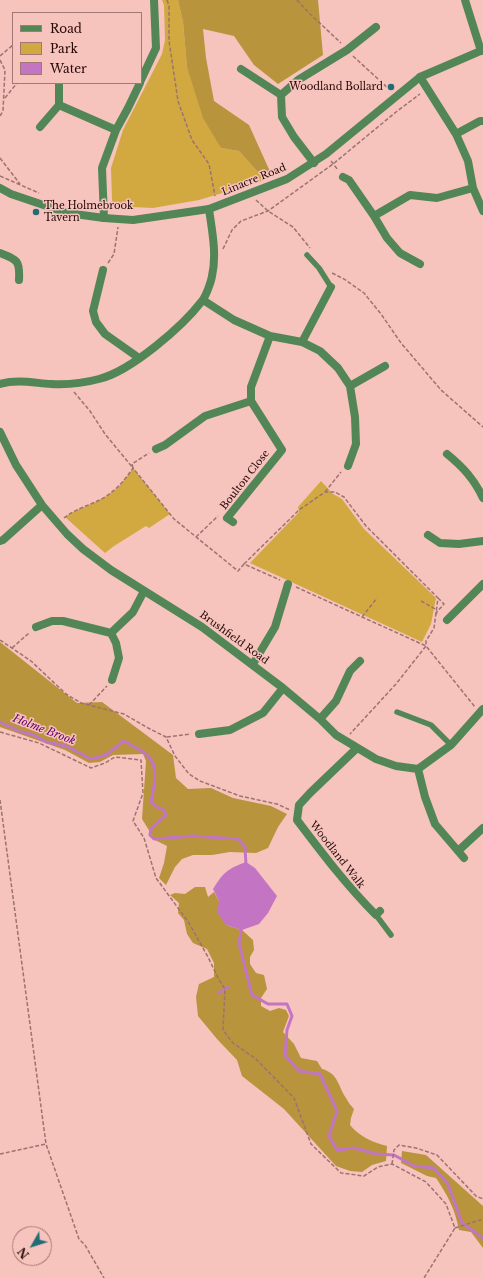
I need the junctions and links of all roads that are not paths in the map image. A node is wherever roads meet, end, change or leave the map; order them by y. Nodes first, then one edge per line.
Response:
1 (154, 0) edge
2 (465, 0) edge
3 (376, 27) dead end
4 (482, 51) edge
5 (241, 69) dead end
6 (420, 77) junction
7 (142, 78) edge
8 (59, 84) edge
9 (139, 84) edge
10 (281, 95) junction
11 (59, 105) junction
12 (483, 121) edge
13 (40, 127) dead end
14 (116, 130) junction
15 (456, 134) junction
16 (314, 163) junction
17 (343, 177) road end
18 (0, 188) edge
19 (473, 188) junction
20 (209, 209) junction
21 (483, 211) edge
22 (374, 216) junction
23 (104, 218) junction
24 (0, 253) edge
25 (307, 255) dead end
26 (420, 264) dead end
27 (103, 270) road end
28 (19, 280) dead end
29 (331, 286) joint
30 (203, 300) junction
31 (270, 336) junction
32 (302, 342) junction
33 (139, 358) junction
34 (385, 366) dead end
35 (0, 384) edge
36 (350, 386) junction
37 (251, 400) junction
38 (0, 434) edge
39 (156, 449) road end
40 (447, 454) dead end
41 (348, 466) road end
42 (483, 498) edge
43 (42, 505) junction
44 (230, 520) road end
45 (428, 535) dead end
46 (0, 541) edge
47 (483, 541) edge
48 (288, 584) road end
49 (483, 584) edge
50 (144, 591) junction
51 (447, 620) dead end
52 (36, 626) road end
53 (111, 633) junction
54 (360, 661) dead end
55 (253, 664) junction
56 (112, 680) road end
57 (284, 688) junction
58 (397, 712) dead end
59 (482, 713) edge
60 (320, 719) junction
61 (199, 734) road end
62 (451, 745) junction
63 (357, 748) junction
64 (418, 769) junction
65 (483, 828) edge
66 (458, 851) junction
67 (464, 858) dead end
68 (378, 913) joint
69 (391, 935) dead end

1 - 7 street
2 - 4 street
3 - 10 street
4 - 6 street, Linacre Road
5 - 10 street
6 - 15 street
6 - 16 street, Linacre Road
8 - 11 street
9 - 14 street
10 - 16 street
11 - 13 street
11 - 14 street
12 - 15 street
14 - 23 street
15 - 19 street
16 - 20 street, Linacre Road
17 - 22 street
18 - 23 street, Linacre Road
19 - 21 street
19 - 22 street
20 - 23 street, Linacre Road
20 - 30 street
22 - 26 street
24 - 28 street
25 - 29 lane
27 - 33 street
29 - 32 street
30 - 31 street
30 - 33 street
31 - 32 street
31 - 37 street
32 - 36 street
33 - 35 street
34 - 36 street
36 - 41 street
37 - 39 street
37 - 44 street, Boulton Close
38 - 43 street, Brushfield Road
40 - 42 street
43 - 46 street
43 - 50 street, Brushfield Road
45 - 47 street
48 - 55 street
49 - 51 street
50 - 53 street
50 - 55 street, Brushfield Road
52 - 53 street
53 - 56 street
54 - 60 street
55 - 57 street, Brushfield Road
57 - 60 street, Brushfield Road
57 - 61 street
58 - 62 lane
59 - 62 street
60 - 63 street, Brushfield Road
62 - 64 street
63 - 64 street, Brushfield Road
63 - 68 street, Woodland Walk
64 - 66 street
65 - 66 street
66 - 67 street
68 - 69 lane

